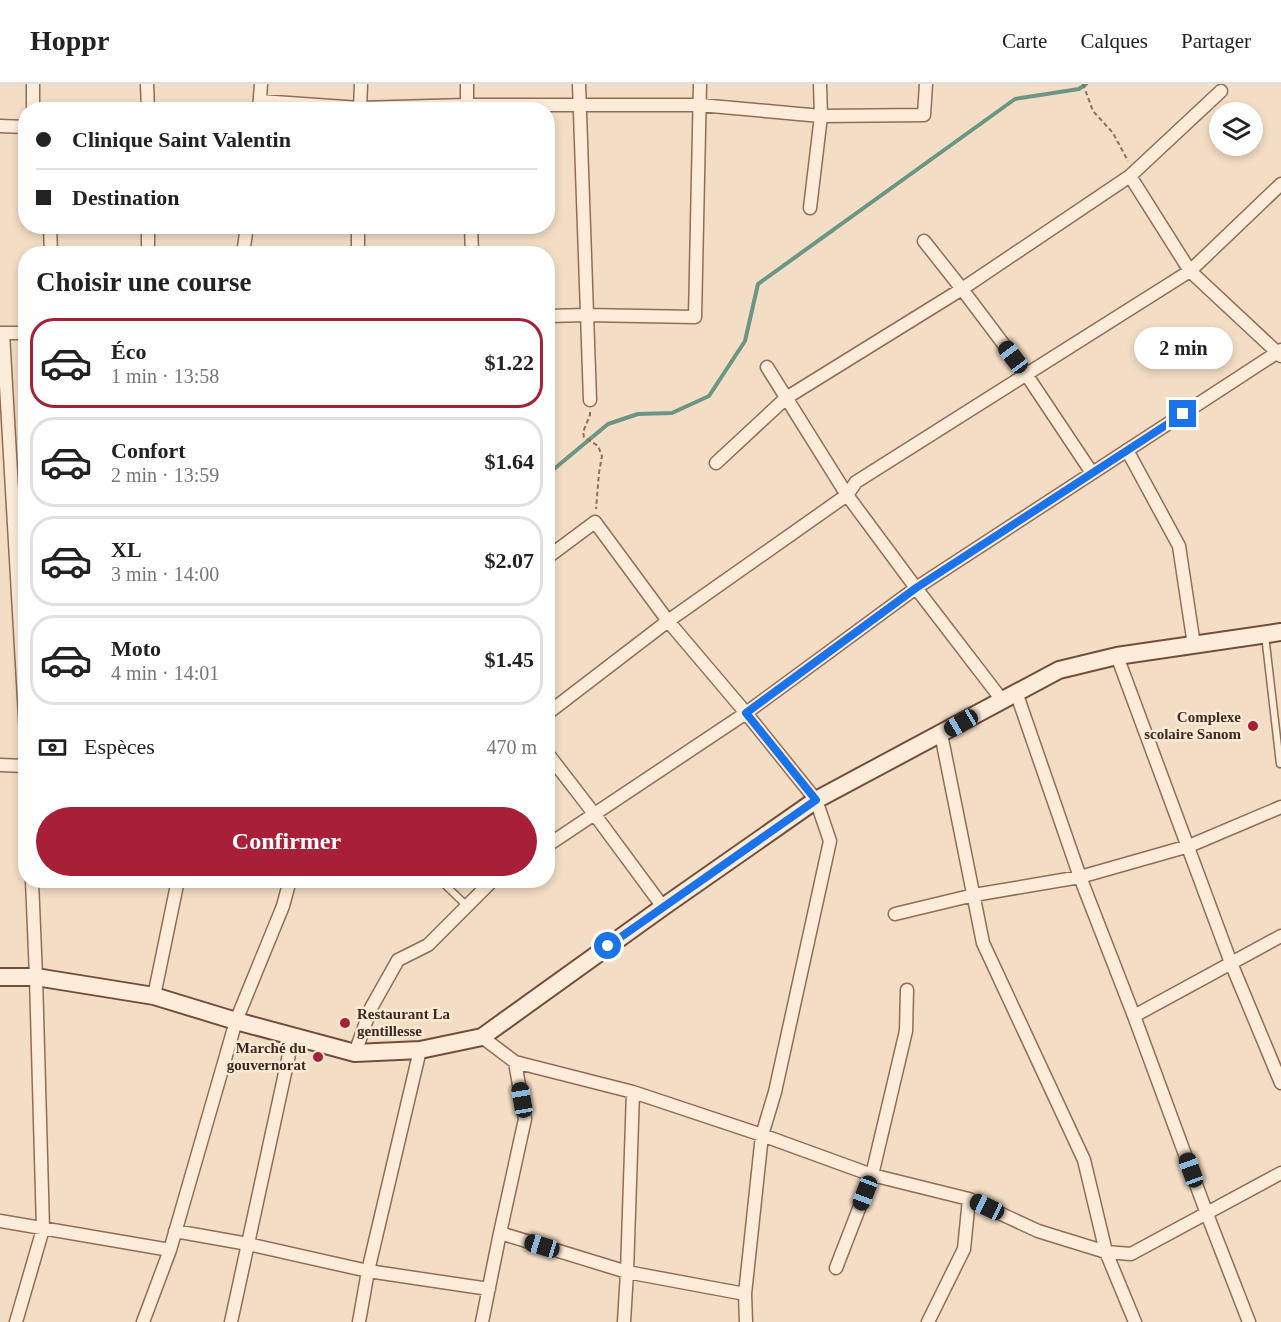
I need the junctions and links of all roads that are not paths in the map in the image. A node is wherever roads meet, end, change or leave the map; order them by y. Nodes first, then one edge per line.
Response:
1 (33, 84) edge
2 (147, 84) edge
3 (261, 84) edge
4 (361, 84) edge
5 (467, 84) edge
6 (579, 84) edge
7 (700, 84) edge
8 (820, 84) edge
9 (926, 84) edge
10 (1221, 91) dead end
11 (33, 102) edge
12 (148, 102) edge
13 (260, 102) edge
14 (360, 102) edge
15 (466, 102) edge
16 (555, 105) edge
17 (579, 105) junction
18 (700, 105) junction
19 (821, 116) junction
20 (0, 126) edge
21 (18, 127) edge
22 (1130, 176) junction
23 (1281, 184) edge
24 (810, 208) dead end
25 (924, 241) dead end
26 (1190, 271) junction
27 (962, 289) junction
28 (586, 315) junction
29 (555, 316) edge
30 (1, 333) edge
31 (18, 333) edge
32 (1280, 353) edge
33 (767, 367) dead end
34 (1026, 374) junction
35 (786, 398) junction
36 (590, 400) road end
37 (1127, 450) junction
38 (716, 463) dead end
39 (1092, 473) junction
40 (847, 495) junction
41 (18, 514) edge
42 (555, 552) edge
43 (916, 588) junction
44 (668, 621) junction
45 (1273, 634) edge
46 (1194, 645) junction
47 (1117, 656) junction
48 (1009, 696) junction
49 (555, 708) edge
50 (746, 713) junction
51 (941, 734) junction
52 (555, 763) edge
53 (1280, 764) edge
54 (0, 765) edge
55 (18, 766) edge
56 (816, 800) junction
57 (1281, 807) edge
58 (595, 815) junction
59 (555, 841) edge
60 (1189, 846) junction
61 (1080, 877) junction
62 (32, 888) edge
63 (176, 888) edge
64 (288, 888) edge
65 (448, 888) edge
66 (485, 888) edge
67 (974, 895) junction
68 (467, 906) junction
69 (663, 907) junction
70 (895, 914) dead end
71 (1281, 936) edge
72 (1231, 963) junction
73 (0, 977) edge
74 (36, 977) junction
75 (907, 990) dead end
76 (154, 996) junction
77 (1134, 1016) junction
78 (236, 1021) junction
79 (293, 1036) junction
80 (482, 1037) junction
81 (420, 1050) junction
82 (356, 1053) junction
83 (515, 1062) junction
84 (1281, 1083) edge
85 (633, 1092) junction
86 (762, 1135) junction
87 (1281, 1173) edge
88 (872, 1175) junction
89 (969, 1199) junction
90 (1207, 1214) junction
91 (0, 1221) edge
92 (43, 1228) junction
93 (175, 1231) junction
94 (500, 1233) junction
95 (248, 1244) junction
96 (170, 1250) junction
97 (1106, 1252) junction
98 (836, 1268) dead end
99 (368, 1271) junction
100 (627, 1272) junction
101 (489, 1289) junction
102 (745, 1294) junction
103 (16, 1322) edge
104 (144, 1322) edge
105 (231, 1322) edge
106 (359, 1322) edge
107 (482, 1322) edge
108 (624, 1322) edge
109 (746, 1322) edge
110 (928, 1322) edge
111 (1135, 1322) edge
112 (1249, 1322) edge

1 - 11 street
2 - 12 street
3 - 13 street
4 - 14 street
5 - 15 street
6 - 17 street
7 - 18 street
8 - 19 street
9 - 19 street
10 - 22 street
16 - 17 street
17 - 18 street
17 - 28 street
18 - 19 street
18 - 28 street
19 - 24 street
20 - 21 street
22 - 26 street
22 - 27 street
23 - 26 street
25 - 27 street
26 - 32 street
26 - 34 street
27 - 34 street
27 - 35 street
28 - 29 street
28 - 36 street
30 - 31 street
30 - 41 street
32 - 37 street
33 - 35 street
34 - 39 street
34 - 40 street
35 - 38 street
35 - 40 street
37 - 39 street
37 - 46 street
39 - 43 street
40 - 43 street
40 - 44 street
42 - 44 street
43 - 48 street
43 - 50 street
44 - 49 street
44 - 50 street
45 - 46 street
45 - 53 lane
46 - 47 street
47 - 48 street
47 - 60 street
48 - 51 street
48 - 61 street
50 - 56 street
50 - 58 street
51 - 56 street
51 - 67 street
52 - 58 street
54 - 55 street
56 - 69 street
56 - 86 street
57 - 60 street
58 - 59 street
58 - 69 street
60 - 61 street
60 - 72 street
61 - 67 street
61 - 77 street
62 - 74 street
63 - 76 street
64 - 78 street
65 - 68 lane
66 - 68 street
67 - 70 street
67 - 97 street
68 - 82 street
69 - 80 street
71 - 72 street
72 - 77 street
72 - 84 street
73 - 74 street
74 - 76 street
74 - 92 street
75 - 88 street
76 - 78 street
77 - 90 street
78 - 79 street
78 - 93 street
79 - 82 street
79 - 95 street
80 - 81 street
80 - 83 street
81 - 82 street
81 - 99 street
83 - 85 street
83 - 94 street
85 - 86 street
85 - 100 street
86 - 88 street
86 - 102 street
87 - 90 street
88 - 89 street
88 - 98 street
89 - 97 street
89 - 110 street
90 - 97 street
90 - 112 street
91 - 92 street
92 - 96 street
92 - 103 street
93 - 95 street
93 - 96 street
94 - 100 street
94 - 101 street
95 - 99 street
95 - 105 street
96 - 104 street
97 - 111 street
99 - 101 street
99 - 106 street
100 - 102 street
100 - 108 street
101 - 107 street
102 - 109 street

